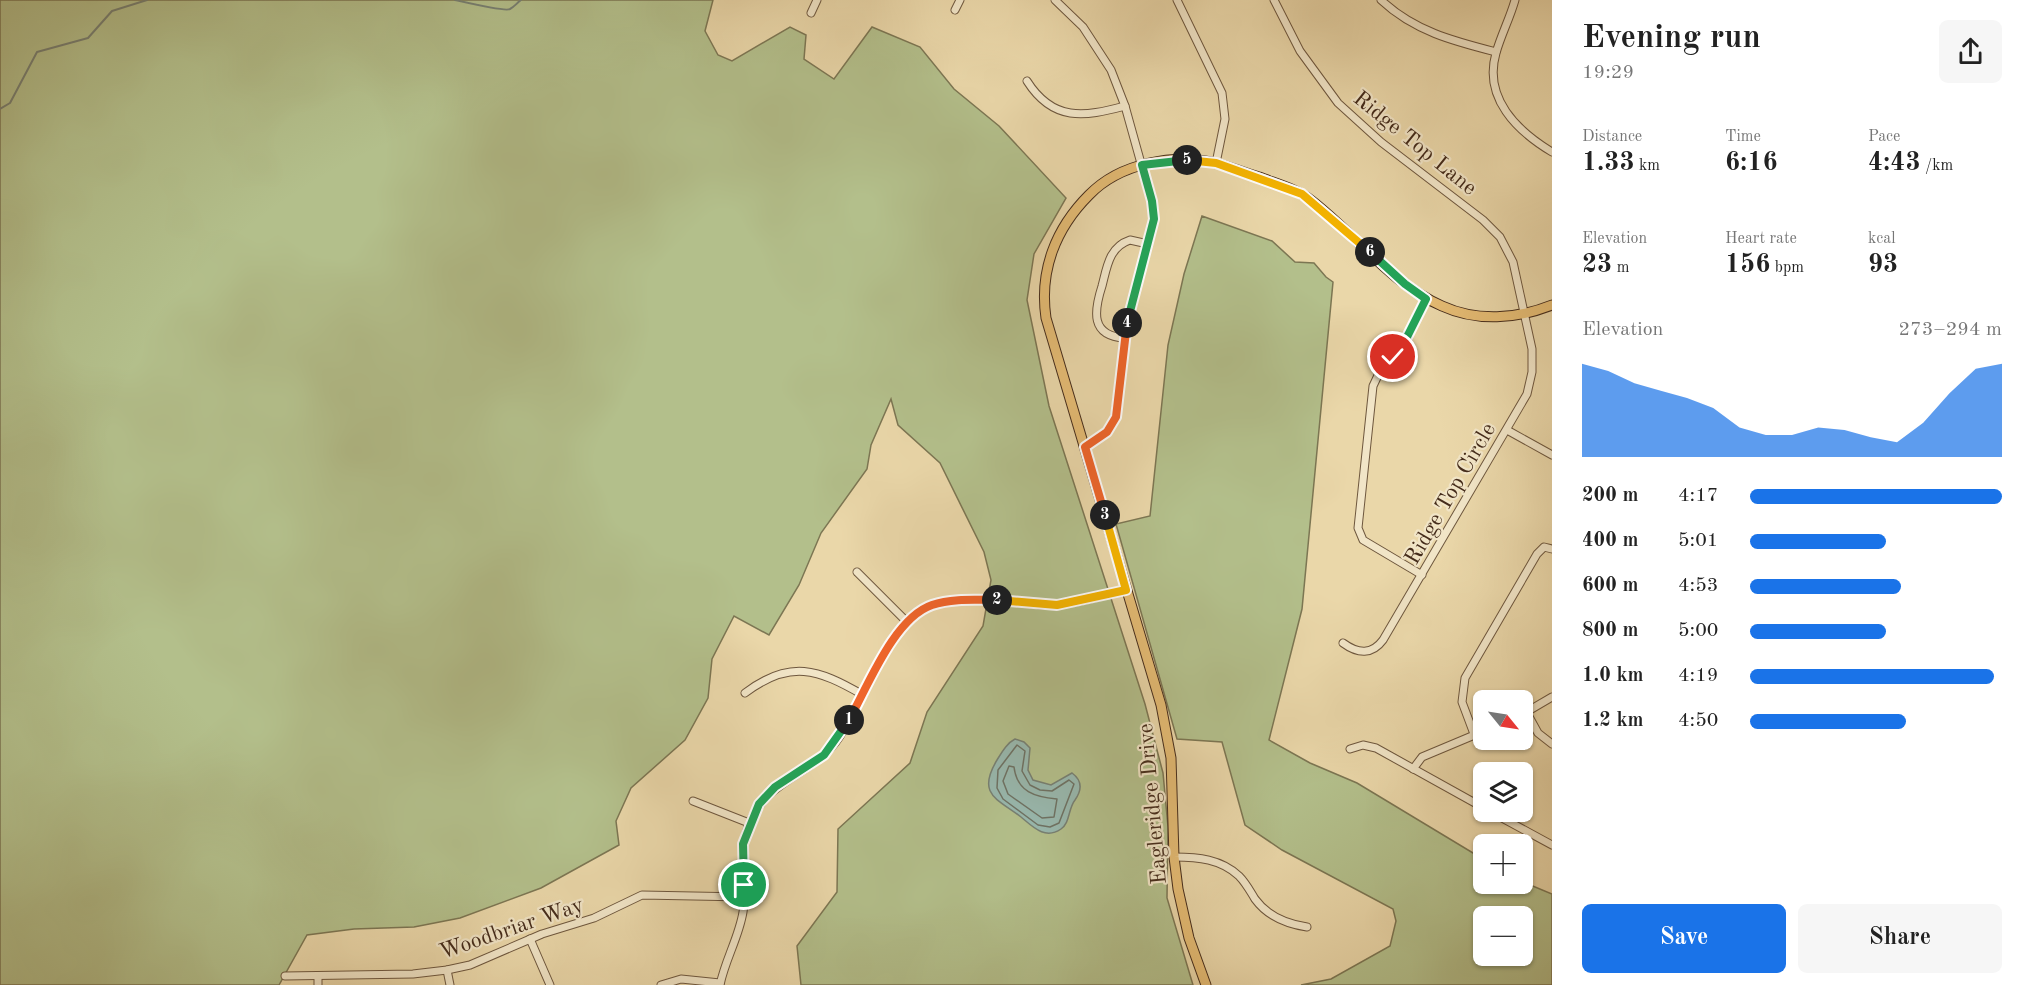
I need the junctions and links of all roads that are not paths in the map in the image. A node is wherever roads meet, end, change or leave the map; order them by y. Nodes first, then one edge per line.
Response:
1 (817, 0) edge
2 (960, 0) edge
3 (1055, 0) edge
4 (1177, 0) edge
5 (1274, 0) edge
6 (1381, 0) edge
7 (1515, 0) edge
8 (955, 10) dead end
9 (811, 13) dead end
10 (1496, 52) junction
11 (1027, 81) dead end
12 (1125, 106) junction
13 (1552, 152) edge
14 (1216, 163) junction
15 (1142, 165) junction
16 (1148, 244) junction
17 (1426, 299) junction
18 (1552, 305) edge
19 (1526, 314) junction
20 (1125, 338) junction
21 (1507, 430) junction
22 (1085, 447) junction
23 (1552, 455) edge
24 (1552, 549) edge
25 (857, 572) dead end
26 (1422, 575) junction
27 (1126, 590) junction
28 (906, 621) junction
29 (1343, 643) dead end
30 (745, 693) dead end
31 (863, 695) junction
32 (1552, 697) edge
33 (1533, 709) edge
34 (1533, 726) edge
35 (1473, 732) edge
36 (1473, 735) edge
37 (1552, 744) edge
38 (1350, 749) dead end
39 (1413, 768) junction
40 (693, 801) dead end
41 (1473, 802) edge
42 (1509, 822) edge
43 (749, 823) junction
44 (1552, 845) edge
45 (1174, 857) junction
46 (745, 897) junction
47 (1307, 927) dead end
48 (530, 939) junction
49 (447, 970) junction
50 (285, 976) dead end
51 (318, 976) junction
52 (720, 984) edge
53 (318, 985) edge
54 (450, 985) edge
55 (550, 985) edge
56 (661, 985) edge
57 (1206, 985) edge

1 - 9 street
2 - 8 street
3 - 12 street
4 - 14 street
5 - 19 street, Ridge Top Lane
6 - 10 street
7 - 10 street
10 - 13 street
11 - 12 street
12 - 15 street
14 - 15 main road, Eagleridge Drive
14 - 17 main road, Eagleridge Drive
15 - 16 street
15 - 22 main road, Eagleridge Drive
16 - 20 street
16 - 20 street
17 - 19 main road, Eagleridge Drive
17 - 26 street
18 - 19 main road, Eagleridge Drive
19 - 21 street, Ridge Top Circle
20 - 22 street
21 - 23 street
21 - 26 street, Ridge Top Circle
22 - 27 main road, Eagleridge Drive
24 - 35 street
25 - 28 street
26 - 29 street, Ridge Top Circle
27 - 28 street
27 - 45 main road, Eagleridge Drive
28 - 31 street
30 - 31 street
31 - 43 street
32 - 33 street
34 - 37 street
36 - 39 street
38 - 39 street
39 - 41 street
40 - 43 street
42 - 44 street
43 - 46 street
45 - 47 street
45 - 57 main road, Eagleridge Drive
46 - 48 street, Woodbriar Way
46 - 52 street
48 - 49 street, Woodbriar Way
48 - 55 street
49 - 51 street, Woodbriar Way
49 - 54 street
50 - 51 street, Woodbriar Way
51 - 53 street
52 - 56 street

